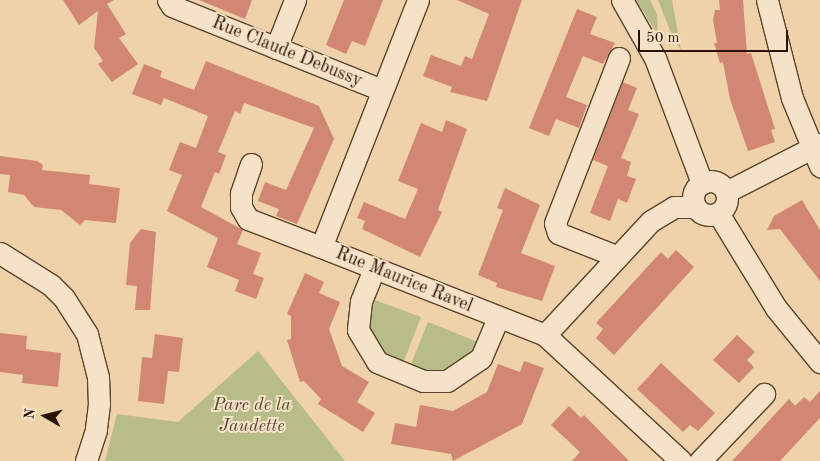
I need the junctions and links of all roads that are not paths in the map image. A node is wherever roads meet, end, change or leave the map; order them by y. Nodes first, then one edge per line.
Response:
1 (168, 0) edge
2 (295, 0) edge
3 (418, 0) edge
4 (622, 0) edge
5 (768, 0) edge
6 (276, 48) junction
7 (619, 58) dead end
8 (382, 90) junction
9 (817, 153) edge
10 (251, 164) dead end
11 (702, 183) junction
12 (726, 192) junction
13 (695, 207) junction
14 (718, 213) junction
15 (320, 247) junction
16 (0, 253) edge
17 (616, 256) junction
18 (374, 269) junction
19 (498, 318) junction
20 (545, 335) junction
21 (820, 362) edge
22 (764, 394) dead end
23 (673, 458) edge
24 (86, 461) edge
25 (700, 461) edge

1 - 6 street, Rue Claude Debussy
2 - 6 street
3 - 8 street, Rue Maurice Ravel
4 - 11 street
5 - 9 street
6 - 8 street, Rue Claude Debussy
7 - 17 street
8 - 15 street, Rue Maurice Ravel
9 - 12 street
10 - 15 street
11 - 12 street
11 - 13 street
12 - 14 street
13 - 14 street
13 - 17 street
14 - 21 street
15 - 18 street, Rue Maurice Ravel
16 - 24 street
17 - 20 street
18 - 19 street, Rue Maurice Ravel
18 - 19 street
19 - 20 street, Rue Maurice Ravel
20 - 23 street
22 - 25 street

